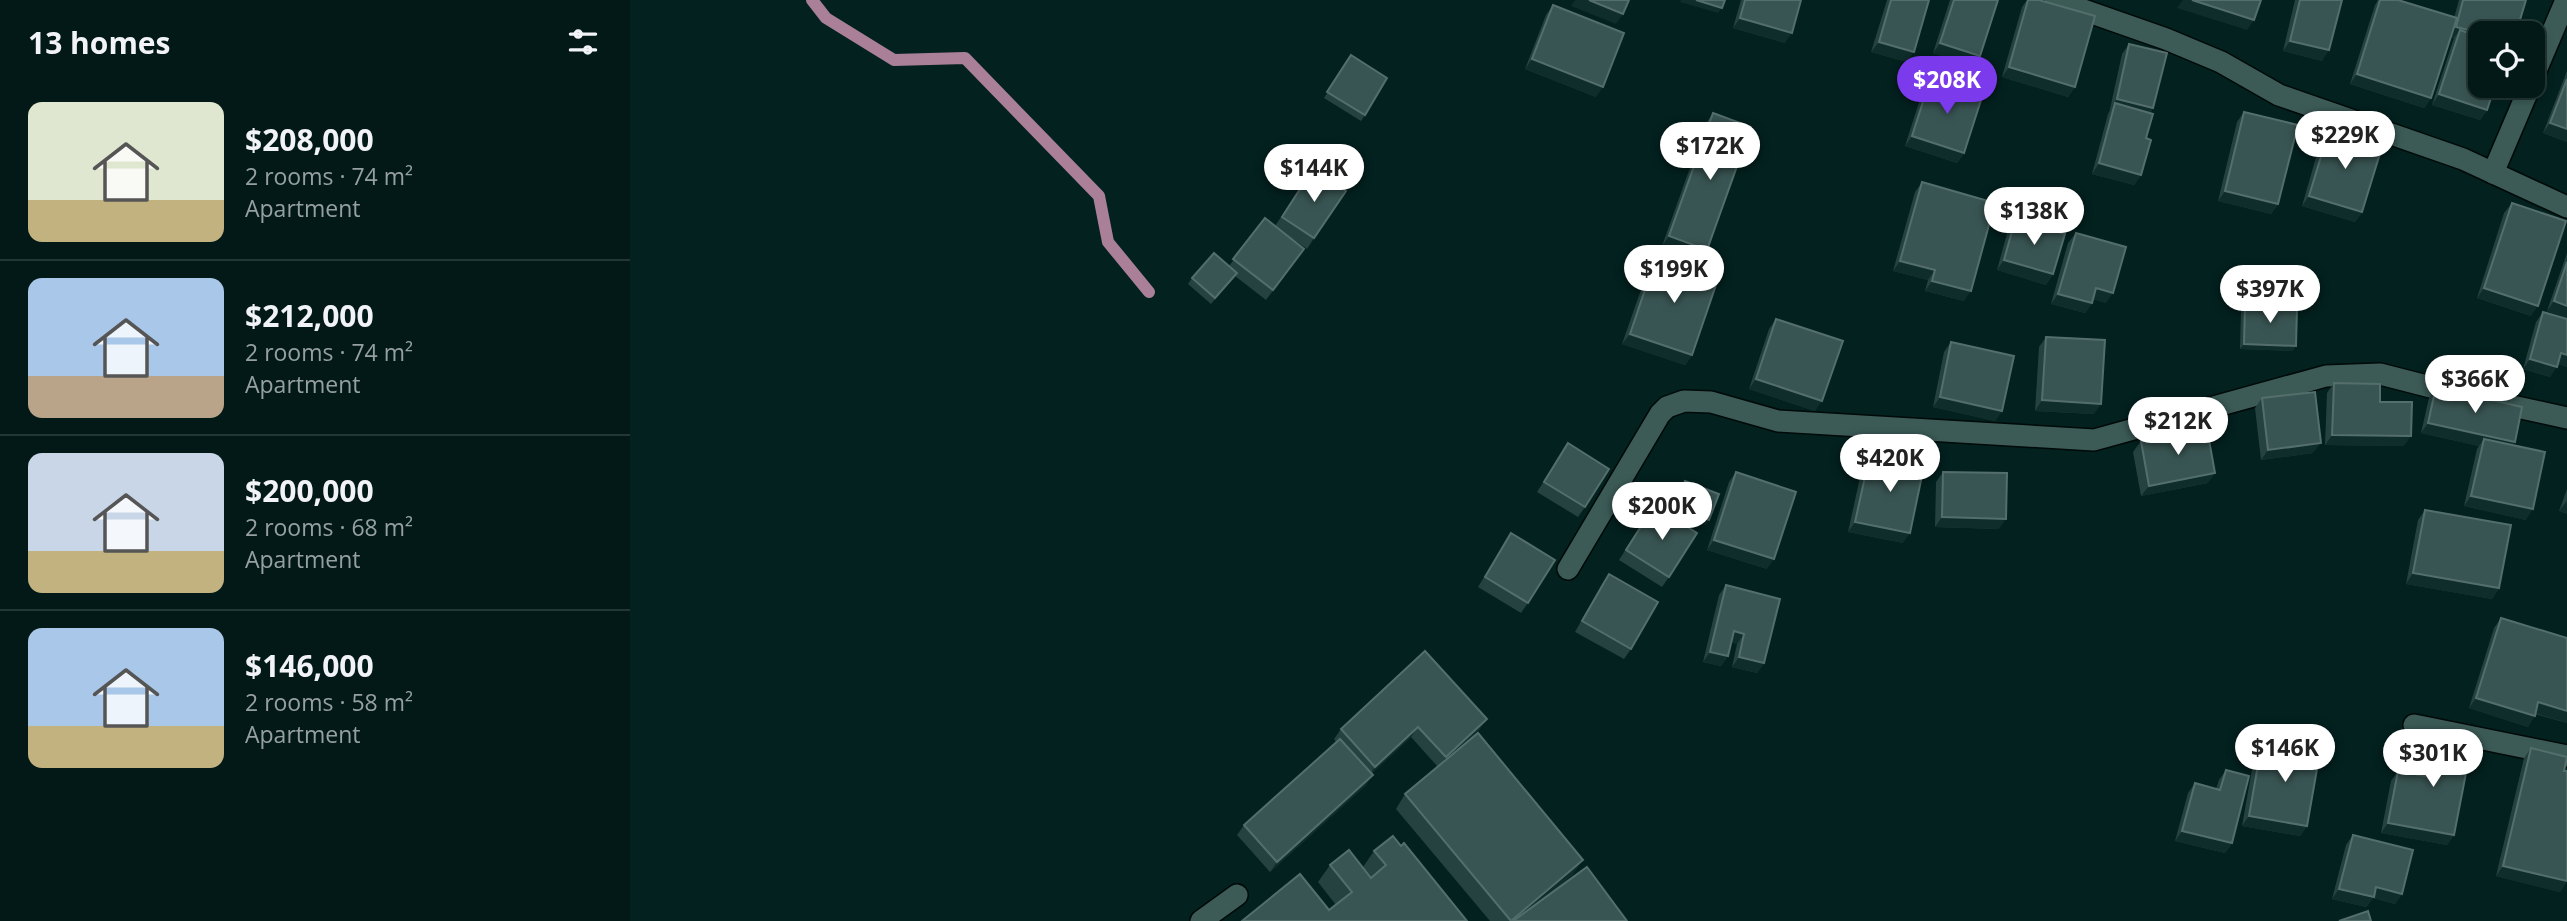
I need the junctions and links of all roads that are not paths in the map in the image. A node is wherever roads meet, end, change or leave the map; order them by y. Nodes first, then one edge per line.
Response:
1 (2055, 0) edge
2 (2566, 0) edge
3 (2545, 49) edge
4 (2525, 98) edge
5 (2493, 173) junction
6 (2567, 207) edge
7 (2567, 418) edge
8 (1568, 569) dead end
9 (2414, 725) dead end
10 (2567, 756) edge
11 (1237, 895) dead end
12 (1201, 921) edge

1 - 5 street
2 - 3 street
4 - 5 street
5 - 6 street
7 - 8 street
9 - 10 street
11 - 12 street

